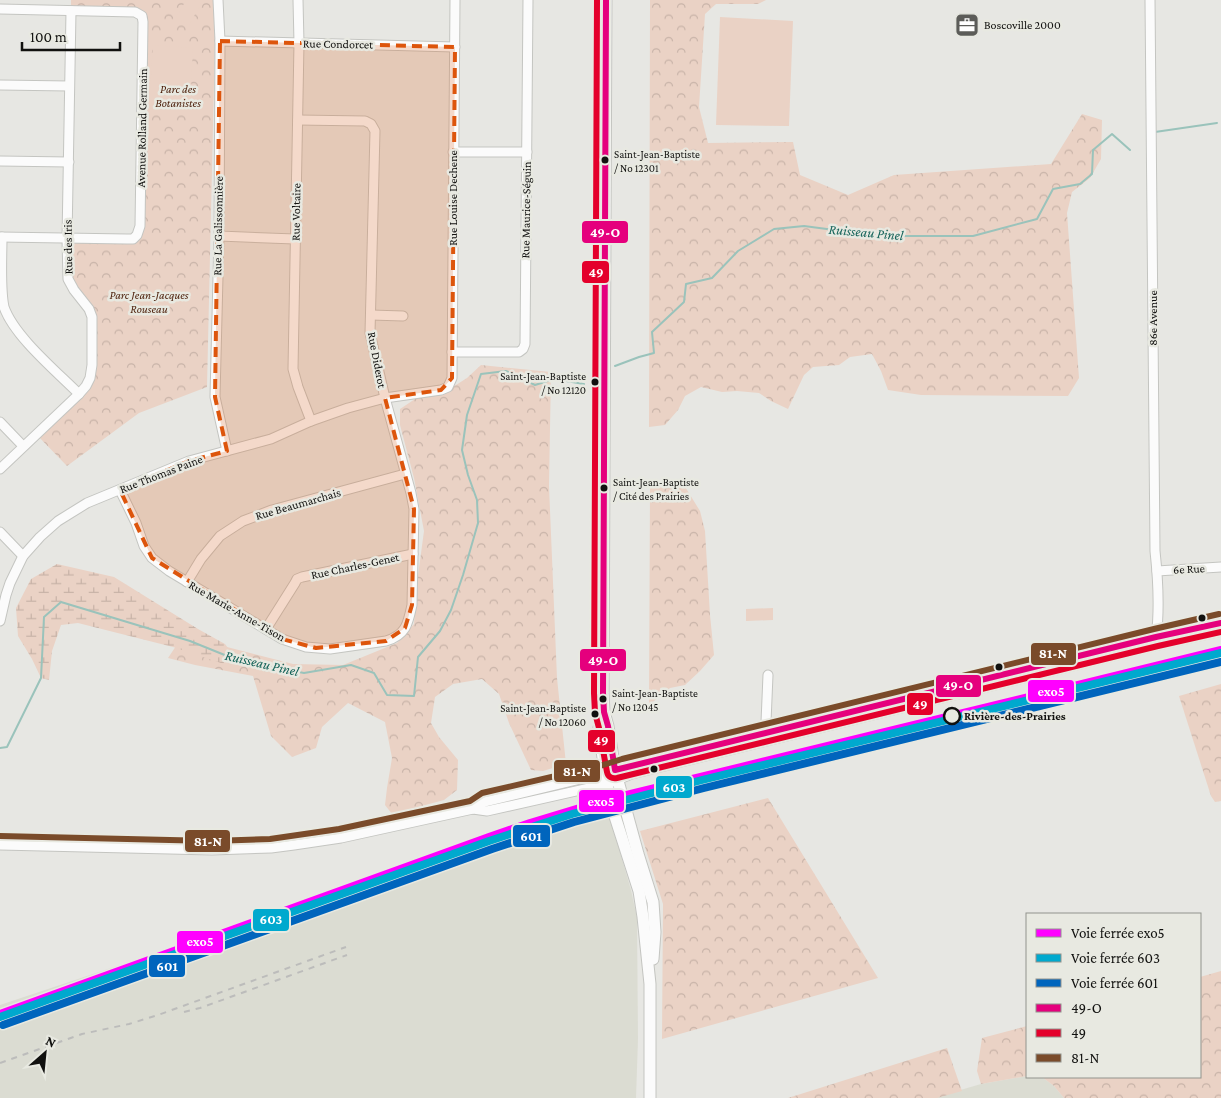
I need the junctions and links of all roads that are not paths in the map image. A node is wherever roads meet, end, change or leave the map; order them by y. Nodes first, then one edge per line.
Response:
1 (218, 0) edge
2 (298, 0) edge
3 (455, 0) edge
4 (528, 0) edge
5 (606, 0) edge
6 (1150, 0) edge
7 (0, 9) edge
8 (71, 11) junction
9 (220, 41) junction
10 (299, 43) junction
11 (455, 47) junction
12 (0, 85) edge
13 (69, 86) junction
14 (298, 120) junction
15 (453, 152) junction
16 (527, 152) junction
17 (0, 161) edge
18 (68, 162) junction
19 (219, 236) junction
20 (1, 237) edge
21 (67, 239) junction
22 (295, 239) junction
23 (370, 315) junction
24 (403, 316) dead end
25 (452, 352) junction
26 (441, 390) joint
27 (79, 394) junction
28 (384, 398) junction
29 (311, 421) junction
30 (0, 422) edge
31 (23, 446) junction
32 (227, 452) junction
33 (0, 469) edge
34 (405, 474) junction
35 (120, 490) junction
36 (0, 532) edge
37 (413, 554) junction
38 (24, 556) junction
39 (1221, 567) edge
40 (1157, 570) junction
41 (187, 582) junction
42 (0, 622) edge
43 (1221, 623) edge
44 (266, 629) junction
45 (1221, 631) edge
46 (400, 634) joint
47 (1156, 637) junction
48 (768, 675) dead end
49 (769, 736) junction
50 (612, 777) junction
51 (0, 846) edge
52 (650, 1098) edge

1 - 9 street, Rue La Galissonnière
2 - 10 street, Rue Voltaire
3 - 11 street, Rue Louise Dechene
4 - 16 street, Rue Maurice-Séguin
5 - 50 main road
6 - 40 street, 86e Avenue
7 - 8 street
8 - 13 street, Rue des Iris
8 - 21 street, Avenue Rolland Germain
9 - 10 street, Rue Condorcet
9 - 19 street, Rue La Galissonnière
10 - 11 street, Rue Condorcet
10 - 14 street, Rue Voltaire
11 - 15 street, Rue Louise Dechene
12 - 13 street
13 - 18 street, Rue des Iris
14 - 22 street, Rue Voltaire
14 - 23 street, Rue Diderot
15 - 16 street
15 - 25 street, Rue Louise Dechene
16 - 25 street, Rue Maurice-Séguin
17 - 18 street
18 - 21 street, Rue des Iris
19 - 22 street
19 - 32 street, Rue La Galissonnière
20 - 21 street
20 - 27 street
21 - 27 street, Rue des Iris
22 - 29 street, Rue Voltaire
23 - 24 street
23 - 28 street, Rue Diderot
25 - 26 street, Rue Louise Dechene
26 - 28 street, Rue Thomas Paine
27 - 31 street, Rue des Iris
28 - 29 street, Rue Thomas Paine
28 - 34 street, Rue Diderot
29 - 32 street, Rue Thomas Paine
30 - 31 street
31 - 33 street, Rue des Iris
32 - 35 street, Rue Thomas Paine
34 - 37 street, Rue Diderot
34 - 41 street, Rue Beaumarchais
35 - 38 street, Rue Thomas Paine
35 - 41 street, Rue Marie-Anne-Tison
36 - 38 street
37 - 44 street, Rue Charles-Genet
37 - 46 street, Rue Diderot
38 - 42 street, Rue Thomas Paine
39 - 40 street, 6e Rue
40 - 47 street, 86e Avenue
41 - 44 street, Rue Marie-Anne-Tison
43 - 47 street
44 - 46 street, Rue Marie-Anne-Tison
45 - 49 street
47 - 49 street
48 - 49 street
49 - 50 street
50 - 51 street
50 - 52 main road

